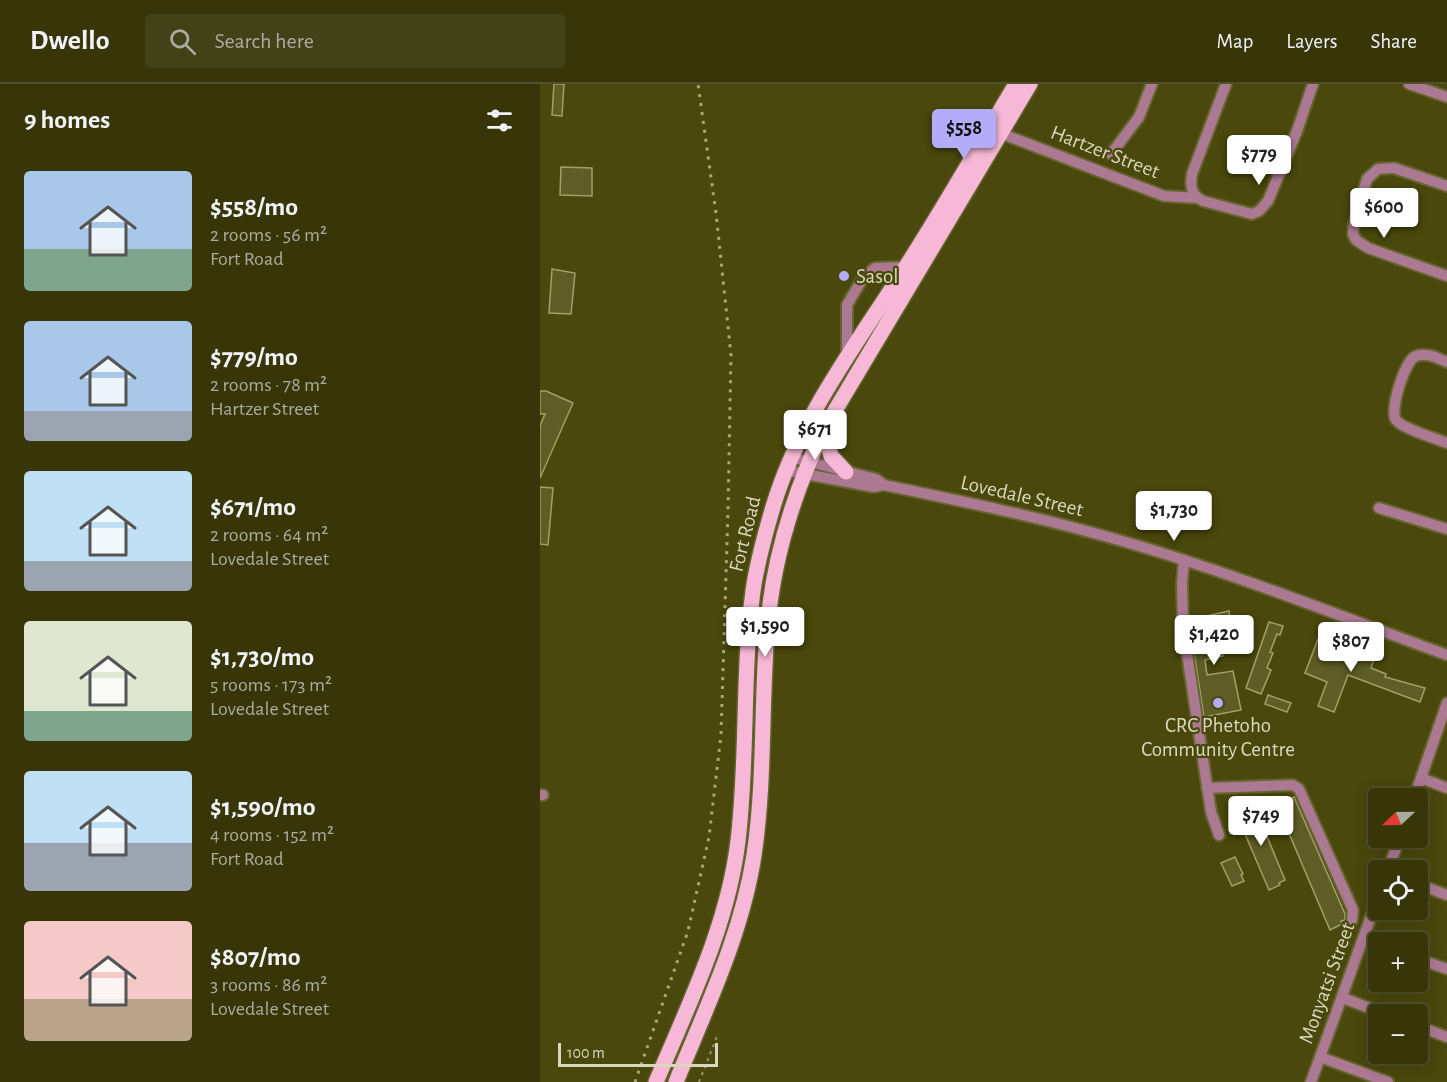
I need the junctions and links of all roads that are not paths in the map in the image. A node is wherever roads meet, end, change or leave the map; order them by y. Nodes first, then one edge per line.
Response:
1 (1016, 84) edge
2 (1029, 84) edge
3 (1152, 84) edge
4 (1226, 84) edge
5 (1313, 84) edge
6 (1409, 84) edge
7 (1447, 97) edge
8 (1000, 133) junction
9 (1111, 154) dead end
10 (1447, 186) edge
11 (1198, 198) junction
12 (906, 267) junction
13 (1447, 276) edge
14 (847, 356) junction
15 (1447, 362) edge
16 (824, 429) junction
17 (1447, 442) edge
18 (787, 464) junction
19 (806, 469) junction
20 (846, 472) junction
21 (884, 485) junction
22 (1379, 508) dead end
23 (1447, 530) edge
24 (1184, 560) junction
25 (1447, 655) edge
26 (1447, 703) edge
27 (1421, 778) junction
28 (1207, 788) junction
29 (1418, 788) edge
30 (1447, 788) edge
31 (1219, 835) dead end
32 (1428, 888) edge
33 (1447, 895) edge
34 (1352, 920) dead end
35 (1370, 920) edge
36 (715, 935) junction
37 (1364, 939) junction
38 (1368, 941) edge
39 (732, 943) junction
40 (1428, 962) edge
41 (1447, 969) edge
42 (1343, 998) junction
43 (1368, 1008) edge
44 (1428, 1029) edge
45 (1447, 1036) edge
46 (1320, 1057) junction
47 (657, 1082) edge
48 (676, 1082) edge
49 (1311, 1082) edge
50 (1388, 1082) edge

1 - 12 main road, Fort Road
2 - 8 main road, Fort Road
3 - 9 street, Hartzer Street
4 - 11 street
5 - 11 street, Hartzer Street
6 - 7 street
8 - 11 street, Hartzer Street
8 - 16 main road, Fort Road
10 - 13 street
12 - 14 main road, Fort Road
12 - 14 street
14 - 18 main road, Fort Road
15 - 17 street
16 - 19 main road, Fort Road
16 - 20 main road
18 - 19 street, Lovedale Street
18 - 36 main road, Fort Road
19 - 20 street, Lovedale Street
19 - 21 street
19 - 39 main road, Fort Road
20 - 21 street, Lovedale Street
21 - 24 street, Lovedale Street
22 - 23 street
24 - 25 street, Lovedale Street
24 - 28 street
26 - 27 street
27 - 29 street
27 - 30 street
28 - 31 street
28 - 34 street
32 - 33 street
35 - 37 street, Monyatsi Street
36 - 39 main road
36 - 47 main road, Fort Road
37 - 38 street
37 - 42 street, Monyatsi Street
39 - 48 main road, Fort Road
40 - 41 street
42 - 43 street
42 - 46 street, Monyatsi Street
44 - 45 street
46 - 49 street, Monyatsi Street
46 - 50 street

